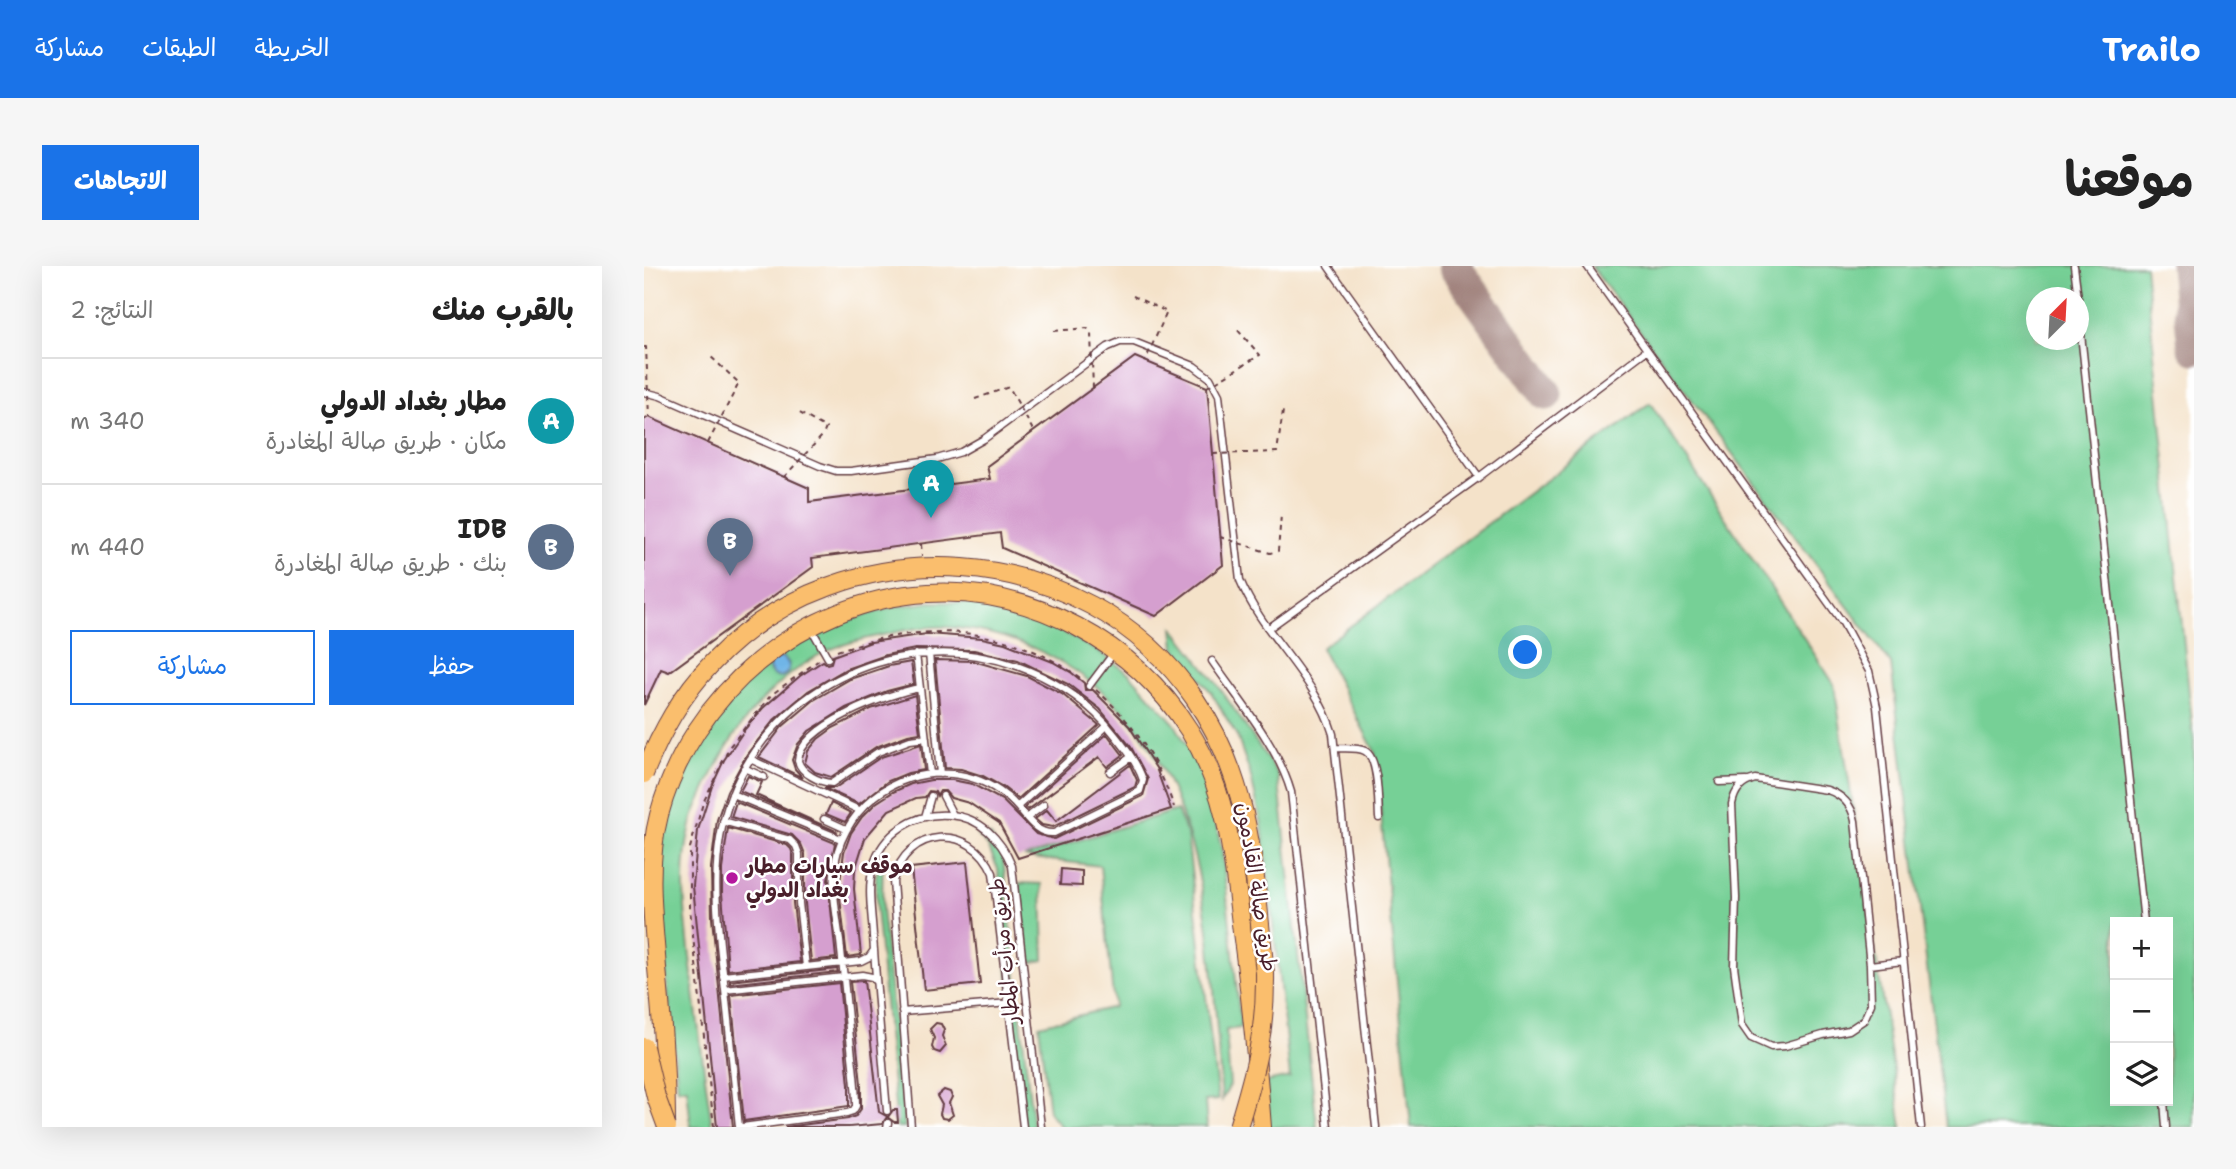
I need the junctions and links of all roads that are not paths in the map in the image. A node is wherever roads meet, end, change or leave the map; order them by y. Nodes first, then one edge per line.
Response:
1 (1328, 266) edge
2 (1587, 266) edge
3 (2074, 266) edge
4 (2077, 287) edge
5 (1647, 350) junction
6 (2083, 350) edge
7 (644, 392) edge
8 (1479, 477) junction
9 (810, 626) junction
10 (1269, 628) junction
11 (1116, 650) junction
12 (929, 653) junction
13 (916, 654) junction
14 (827, 657) road end
15 (1212, 661) dead end
16 (1089, 686) road end
17 (920, 688) junction
18 (1107, 726) junction
19 (926, 737) junction
20 (1336, 748) junction
21 (1131, 757) junction
22 (750, 759) junction
23 (744, 768) junction
24 (1110, 772) dead end
25 (644, 774) edge
26 (930, 774) junction
27 (940, 774) junction
28 (764, 778) dead end
29 (1748, 781) junction
30 (1719, 782) dead end
31 (733, 794) junction
32 (931, 796) dead end
33 (943, 796) dead end
34 (1044, 805) dead end
35 (1018, 806) junction
36 (859, 810) junction
37 (953, 815) junction
38 (925, 817) junction
39 (1028, 817) junction
40 (1379, 818) dead end
41 (824, 819) dead end
42 (723, 821) junction
43 (846, 829) junction
44 (842, 839) junction
45 (2143, 917) edge
46 (874, 950) junction
47 (1903, 961) junction
48 (843, 963) junction
49 (1870, 965) junction
50 (806, 967) junction
51 (723, 976) junction
52 (844, 978) junction
53 (876, 982) junction
54 (725, 990) junction
55 (1009, 1003) junction
56 (902, 1012) junction
57 (644, 1047) edge
58 (2164, 1106) edge
59 (887, 1111) dead end
60 (798, 1123) edge
61 (667, 1127) edge
62 (740, 1127) edge
63 (911, 1127) edge
64 (1023, 1127) edge
65 (1041, 1127) edge
66 (1238, 1127) edge
67 (1262, 1127) edge
68 (1328, 1127) edge
69 (1376, 1127) edge
70 (1921, 1127) edge
71 (2166, 1127) edge

1 - 8 lane
2 - 5 lane
3 - 4 lane
5 - 8 lane
5 - 47 lane
6 - 45 lane
7 - 10 lane
8 - 10 lane
9 - 11 main road, طريق صالة القادمون
9 - 14 lane
9 - 61 main road, طريق صالة القادمون
10 - 20 lane
11 - 16 lane
11 - 67 main road, طريق صالة القادمون
12 - 13 lane
12 - 18 lane
12 - 27 lane
13 - 17 lane
13 - 22 lane
15 - 68 lane
17 - 19 lane
17 - 19 lane
18 - 21 lane
18 - 35 lane
19 - 26 lane
20 - 40 lane
20 - 69 lane
21 - 24 lane
21 - 39 lane
22 - 23 lane
22 - 36 lane
23 - 28 lane
23 - 31 lane
25 - 66 main road, bridge
26 - 27 lane
26 - 36 lane
27 - 35 lane
29 - 30 lane
29 - 49 lane
29 - 49 lane
31 - 42 lane
31 - 44 lane
32 - 38 lane
33 - 37 lane
34 - 39 lane
35 - 39 lane
36 - 43 lane
37 - 38 lane, طريق مرأب المطار
37 - 65 lane, طريق مرأب المطار
38 - 46 lane, طريق مرأب المطار
41 - 43 lane
42 - 50 lane
42 - 51 lane
43 - 44 lane
44 - 48 lane
46 - 48 lane
46 - 53 lane, طريق مرأب المطار
47 - 49 lane
47 - 70 lane
48 - 50 lane
48 - 52 lane
50 - 51 lane
51 - 54 lane
52 - 53 lane
52 - 54 lane
52 - 60 lane
53 - 59 lane, طريق مرأب المطار
54 - 62 lane
55 - 56 lane
55 - 56 lane
55 - 64 lane
56 - 63 lane
57 - 61 main road, bridge
58 - 71 lane
60 - 62 lane

